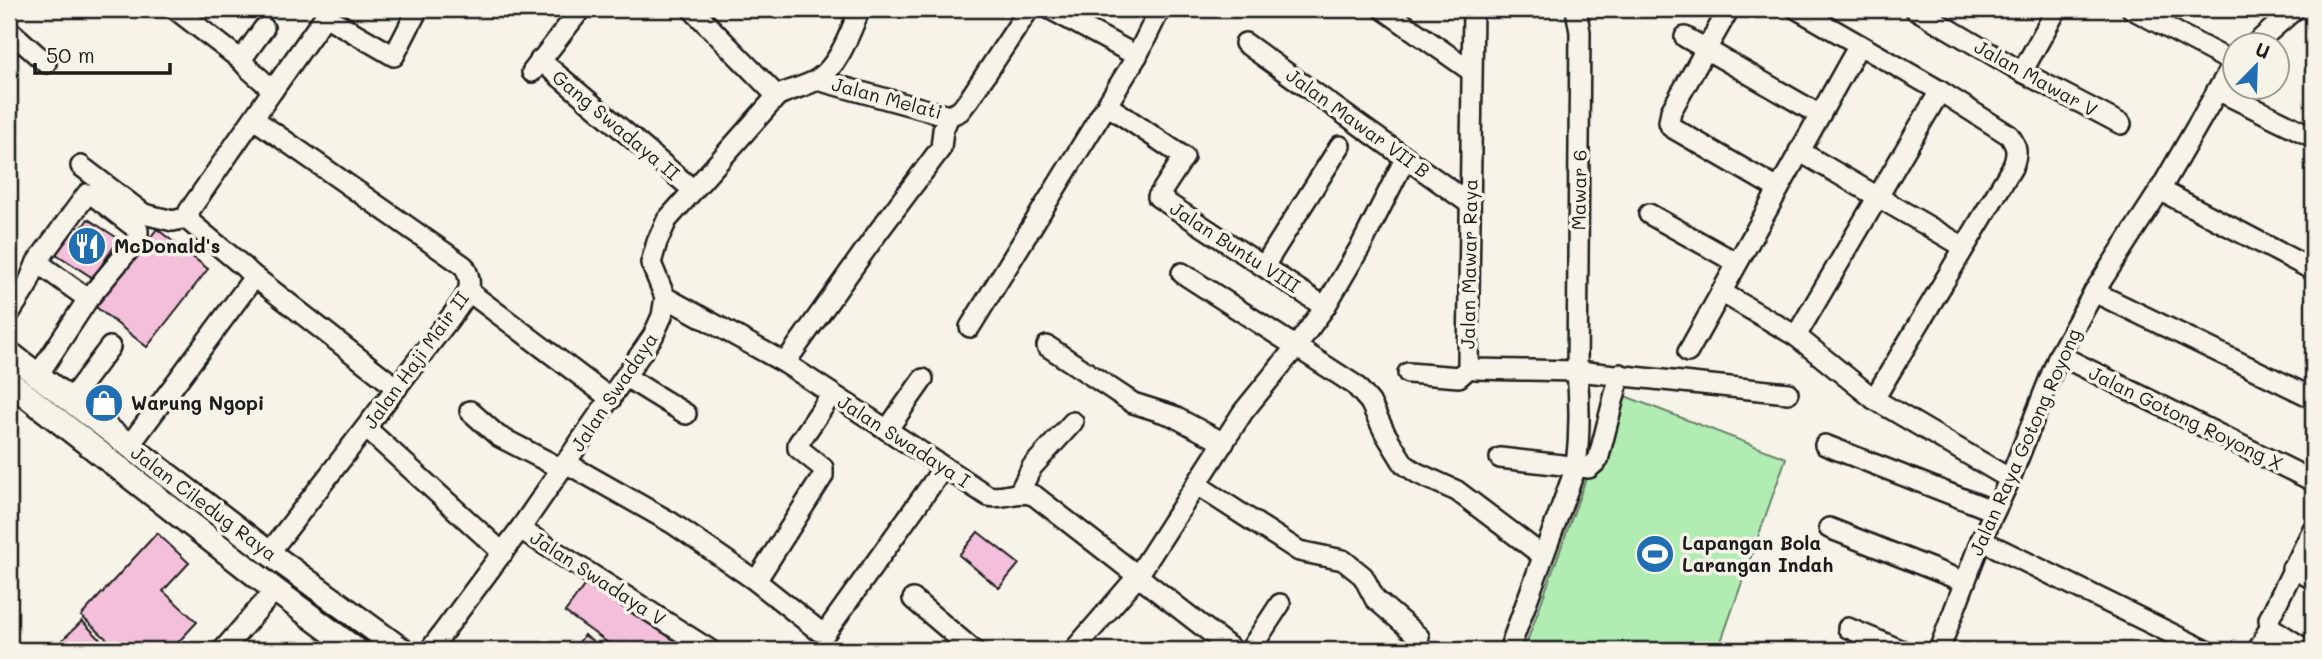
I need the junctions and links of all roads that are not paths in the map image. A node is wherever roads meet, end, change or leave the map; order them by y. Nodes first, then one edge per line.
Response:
1 (175, 9) edge
2 (418, 9) edge
3 (581, 9) edge
4 (692, 9) edge
5 (860, 9) edge
6 (1029, 9) edge
7 (1050, 9) edge
8 (1160, 9) edge
9 (1383, 9) edge
10 (1473, 9) edge
11 (1576, 9) edge
12 (1729, 9) edge
13 (1797, 9) edge
14 (2057, 9) edge
15 (2132, 9) edge
16 (2295, 9) edge
17 (328, 12) edge
18 (1928, 12) edge
19 (264, 28) dead end
20 (9, 30) edge
21 (2269, 32) edge
22 (1685, 37) dead end
23 (1245, 43) dead end
24 (1859, 45) junction
25 (1705, 50) junction
26 (2220, 55) edge
27 (1137, 56) junction
28 (241, 60) junction
29 (46, 63) dead end
30 (1471, 71) junction
31 (2022, 72) junction
32 (817, 80) junction
33 (2220, 85) edge
34 (274, 90) junction
35 (2217, 90) junction
36 (1940, 91) junction
37 (777, 96) junction
38 (1107, 105) junction
39 (1820, 115) junction
40 (948, 116) junction
41 (254, 119) junction
42 (2121, 124) dead end
43 (2313, 137) edge
44 (1340, 146) dead end
45 (1799, 152) junction
46 (1406, 158) junction
47 (81, 166) dead end
48 (692, 189) junction
49 (1778, 189) junction
50 (2160, 190) junction
51 (1877, 197) junction
52 (1470, 204) junction
53 (1649, 214) dead end
54 (188, 217) junction
55 (1964, 247) junction
56 (37, 262) junction
57 (1737, 263) junction
58 (1264, 266) junction
59 (2313, 270) edge
60 (1182, 272) dead end
61 (251, 274) junction
62 (468, 291) junction
63 (1721, 292) junction
64 (2094, 292) junction
65 (665, 297) junction
66 (88, 299) junction
67 (1325, 306) junction
68 (9, 314) edge
69 (970, 327) dead end
70 (1796, 336) junction
71 (110, 346) dead end
72 (1046, 346) dead end
73 (1295, 348) junction
74 (1688, 352) dead end
75 (9, 353) edge
76 (2059, 355) junction
77 (785, 363) junction
78 (1470, 367) junction
79 (1577, 371) junction
80 (1408, 373) dead end
81 (1620, 374) junction
82 (38, 375) junction
83 (626, 377) junction
84 (923, 379) dead end
85 (9, 382) edge
86 (397, 388) junction
87 (1788, 393) dead end
88 (832, 394) junction
89 (611, 398) junction
90 (1874, 398) junction
91 (2313, 398) edge
92 (70, 400) junction
93 (470, 411) dead end
94 (686, 414) dead end
95 (1073, 422) dead end
96 (366, 428) junction
97 (887, 430) junction
98 (1224, 443) junction
99 (1825, 445) dead end
100 (130, 446) junction
101 (1500, 458) dead end
102 (113, 465) junction
103 (564, 466) junction
104 (944, 467) junction
105 (1576, 467) junction
106 (2010, 479) junction
107 (2313, 481) edge
108 (1197, 485) junction
109 (1019, 493) junction
110 (1994, 512) junction
111 (1829, 528) dead end
112 (520, 529) junction
113 (2313, 529) edge
114 (1982, 540) junction
115 (269, 553) junction
116 (503, 553) junction
117 (1543, 556) junction
118 (2292, 568) junction
119 (1137, 577) junction
120 (2313, 579) edge
121 (756, 581) junction
122 (1965, 582) junction
123 (275, 590) junction
124 (913, 599) dead end
125 (1280, 604) dead end
126 (2270, 627) junction
127 (1848, 628) dead end
128 (1419, 636) dead end
129 (223, 650) edge
130 (356, 650) edge
131 (402, 650) edge
132 (430, 650) edge
133 (710, 650) edge
134 (973, 650) edge
135 (1074, 650) edge
136 (1233, 650) edge
137 (1250, 650) edge
138 (1509, 650) edge
139 (1901, 650) edge
140 (1939, 650) edge
141 (2205, 650) edge
142 (2258, 650) edge
143 (2306, 650) edge

1 - 28 street
2 - 17 street
3 - 48 street, Gang Swadaya II
4 - 37 street
5 - 32 street
6 - 40 street, Jalan Melati
7 - 27 street
8 - 27 street
9 - 30 street
10 - 30 street, Jalan Mawar Raya
11 - 79 street, Mawar 6
12 - 25 street
13 - 24 street
14 - 31 street
15 - 26 street
16 - 21 street
17 - 34 street
18 - 31 street, Jalan Mawar V
19 - 28 street
20 - 29 street
22 - 25 street
23 - 46 street, Jalan Mawar VII B
24 - 36 street
24 - 39 street
25 - 39 street
25 - 49 street
27 - 38 street
28 - 34 street
30 - 52 street, Jalan Mawar Raya
31 - 42 street, Jalan Mawar V
32 - 37 street
32 - 40 street, Jalan Melati
33 - 35 street, Jalan Raya Gotong Royong
34 - 41 street
35 - 43 street
35 - 50 street, Jalan Raya Gotong Royong
36 - 51 street
36 - 55 street
37 - 48 street
38 - 58 street, Jalan Buntu VIII
38 - 69 street
39 - 45 street
40 - 77 street
41 - 54 street
41 - 62 street, Jalan Haji Mair II
44 - 58 street
45 - 49 street
45 - 51 street
46 - 52 street, Jalan Mawar VII B
46 - 67 street
47 - 54 street
48 - 65 street
49 - 57 street
50 - 59 street
50 - 64 street, Jalan Raya Gotong Royong
51 - 55 street
51 - 70 street
52 - 78 street, Jalan Mawar Raya
53 - 57 street
54 - 61 street
55 - 90 street
56 - 66 street
56 - 66 street
56 - 68 street
57 - 63 street
58 - 67 street, Jalan Buntu VIII
60 - 73 street
61 - 86 street
61 - 100 street
62 - 86 street, Jalan Haji Mair II
62 - 89 street
63 - 70 street
63 - 74 street
64 - 76 street, Jalan Raya Gotong Royong
64 - 91 street
65 - 77 street, Jalan Swadaya I
65 - 83 street, Jalan Swadaya
66 - 82 street
67 - 73 street
70 - 90 street
71 - 92 street
72 - 98 street
73 - 98 street
73 - 117 street
75 - 82 main road, Jalan Ciledug Raya
76 - 106 street, Jalan Raya Gotong Royong
76 - 107 street, Jalan Gotong Royong X
77 - 88 street, Jalan Swadaya I
78 - 79 street, Jalan Mawar Raya
78 - 80 street
79 - 81 street, Jalan Mawar Raya
79 - 105 street, Mawar 6
81 - 87 street, Jalan Mawar Raya
81 - 105 street
82 - 92 main road, Jalan Ciledug Raya
83 - 89 street, Jalan Swadaya
83 - 94 street
84 - 97 street
85 - 102 main road, Jalan Ciledug Raya
86 - 96 street, Jalan Haji Mair II
88 - 97 street, Jalan Swadaya I
88 - 121 street
89 - 103 street, Jalan Swadaya
90 - 106 street
92 - 100 main road, Jalan Ciledug Raya
93 - 103 street
95 - 109 street
96 - 115 street, Jalan Haji Mair II
96 - 116 street
97 - 104 street, Jalan Swadaya I
98 - 108 street
99 - 110 street
100 - 102 main road
100 - 115 main road, Jalan Ciledug Raya
101 - 105 street
102 - 123 main road, Jalan Ciledug Raya
103 - 112 street, Jalan Swadaya
103 - 121 street
104 - 109 street, Jalan Swadaya I
104 - 121 street
105 - 117 street, Mawar 6
106 - 110 street, Jalan Raya Gotong Royong
108 - 119 street
108 - 128 street
109 - 119 street, Jalan Swadaya I
110 - 114 street, Jalan Raya Gotong Royong
111 - 122 street
112 - 116 street, Jalan Swadaya
112 - 133 street, Jalan Swadaya V
113 - 118 street
114 - 122 street, Jalan Raya Gotong Royong
114 - 141 street
115 - 131 main road, Jalan Ciledug Raya
116 - 132 street, Jalan Swadaya
117 - 138 street, Mawar 6
118 - 120 street
118 - 126 street
119 - 135 street
119 - 136 street, Jalan Swadaya I
122 - 140 street, Jalan Raya Gotong Royong
123 - 129 street
123 - 130 main road, Jalan Ciledug Raya
124 - 134 street
125 - 137 street
126 - 142 street
126 - 143 street
127 - 139 street

